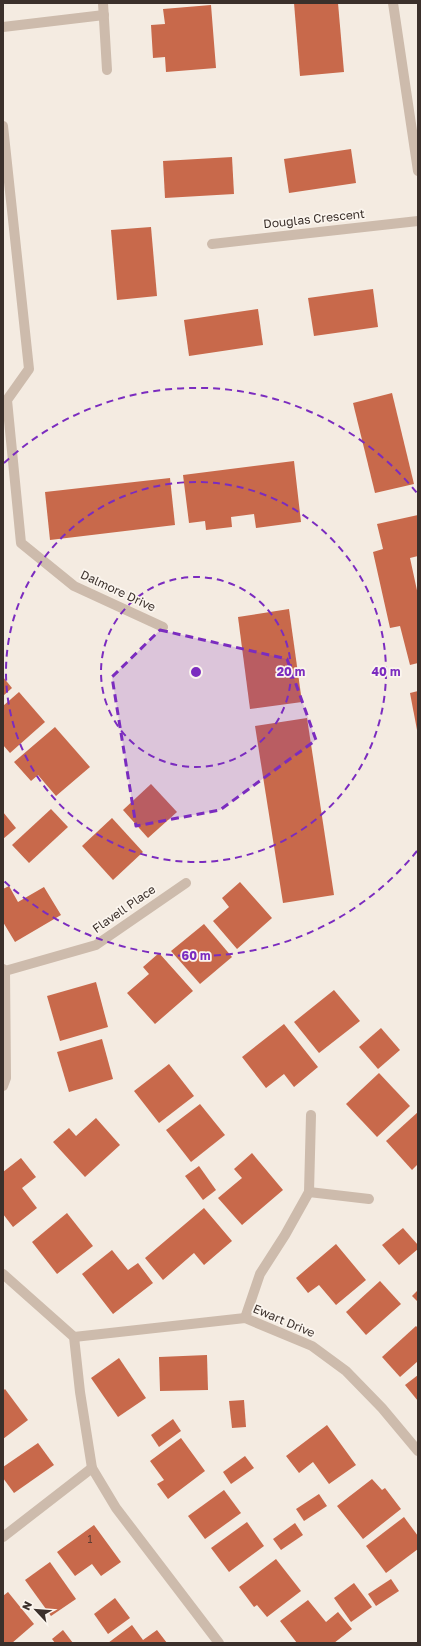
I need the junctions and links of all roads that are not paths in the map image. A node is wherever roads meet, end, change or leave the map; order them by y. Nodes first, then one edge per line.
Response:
1 (103, 3) edge
2 (393, 3) edge
3 (104, 15) junction
4 (3, 27) edge
5 (108, 70) dead end
6 (3, 126) edge
7 (418, 171) edge
8 (418, 220) edge
9 (212, 244) dead end
10 (163, 627) dead end
11 (186, 883) dead end
12 (4, 970) edge
13 (3, 1086) edge
14 (311, 1115) dead end
15 (309, 1192) junction
16 (369, 1199) dead end
17 (3, 1274) edge
18 (245, 1318) junction
19 (74, 1337) junction
20 (418, 1451) edge
21 (92, 1468) junction
22 (3, 1537) edge
23 (219, 1643) edge

1 - 3 street
2 - 7 street
3 - 4 street
3 - 5 street
6 - 10 street, Dalmore Drive
8 - 9 street, Douglas Crescent
11 - 12 street, Flavell Place
12 - 13 street
14 - 15 street
15 - 16 street
15 - 18 street
17 - 19 street
18 - 19 street, Ewart Drive
18 - 20 street, Ewart Drive
19 - 21 street
21 - 22 street
21 - 23 street

